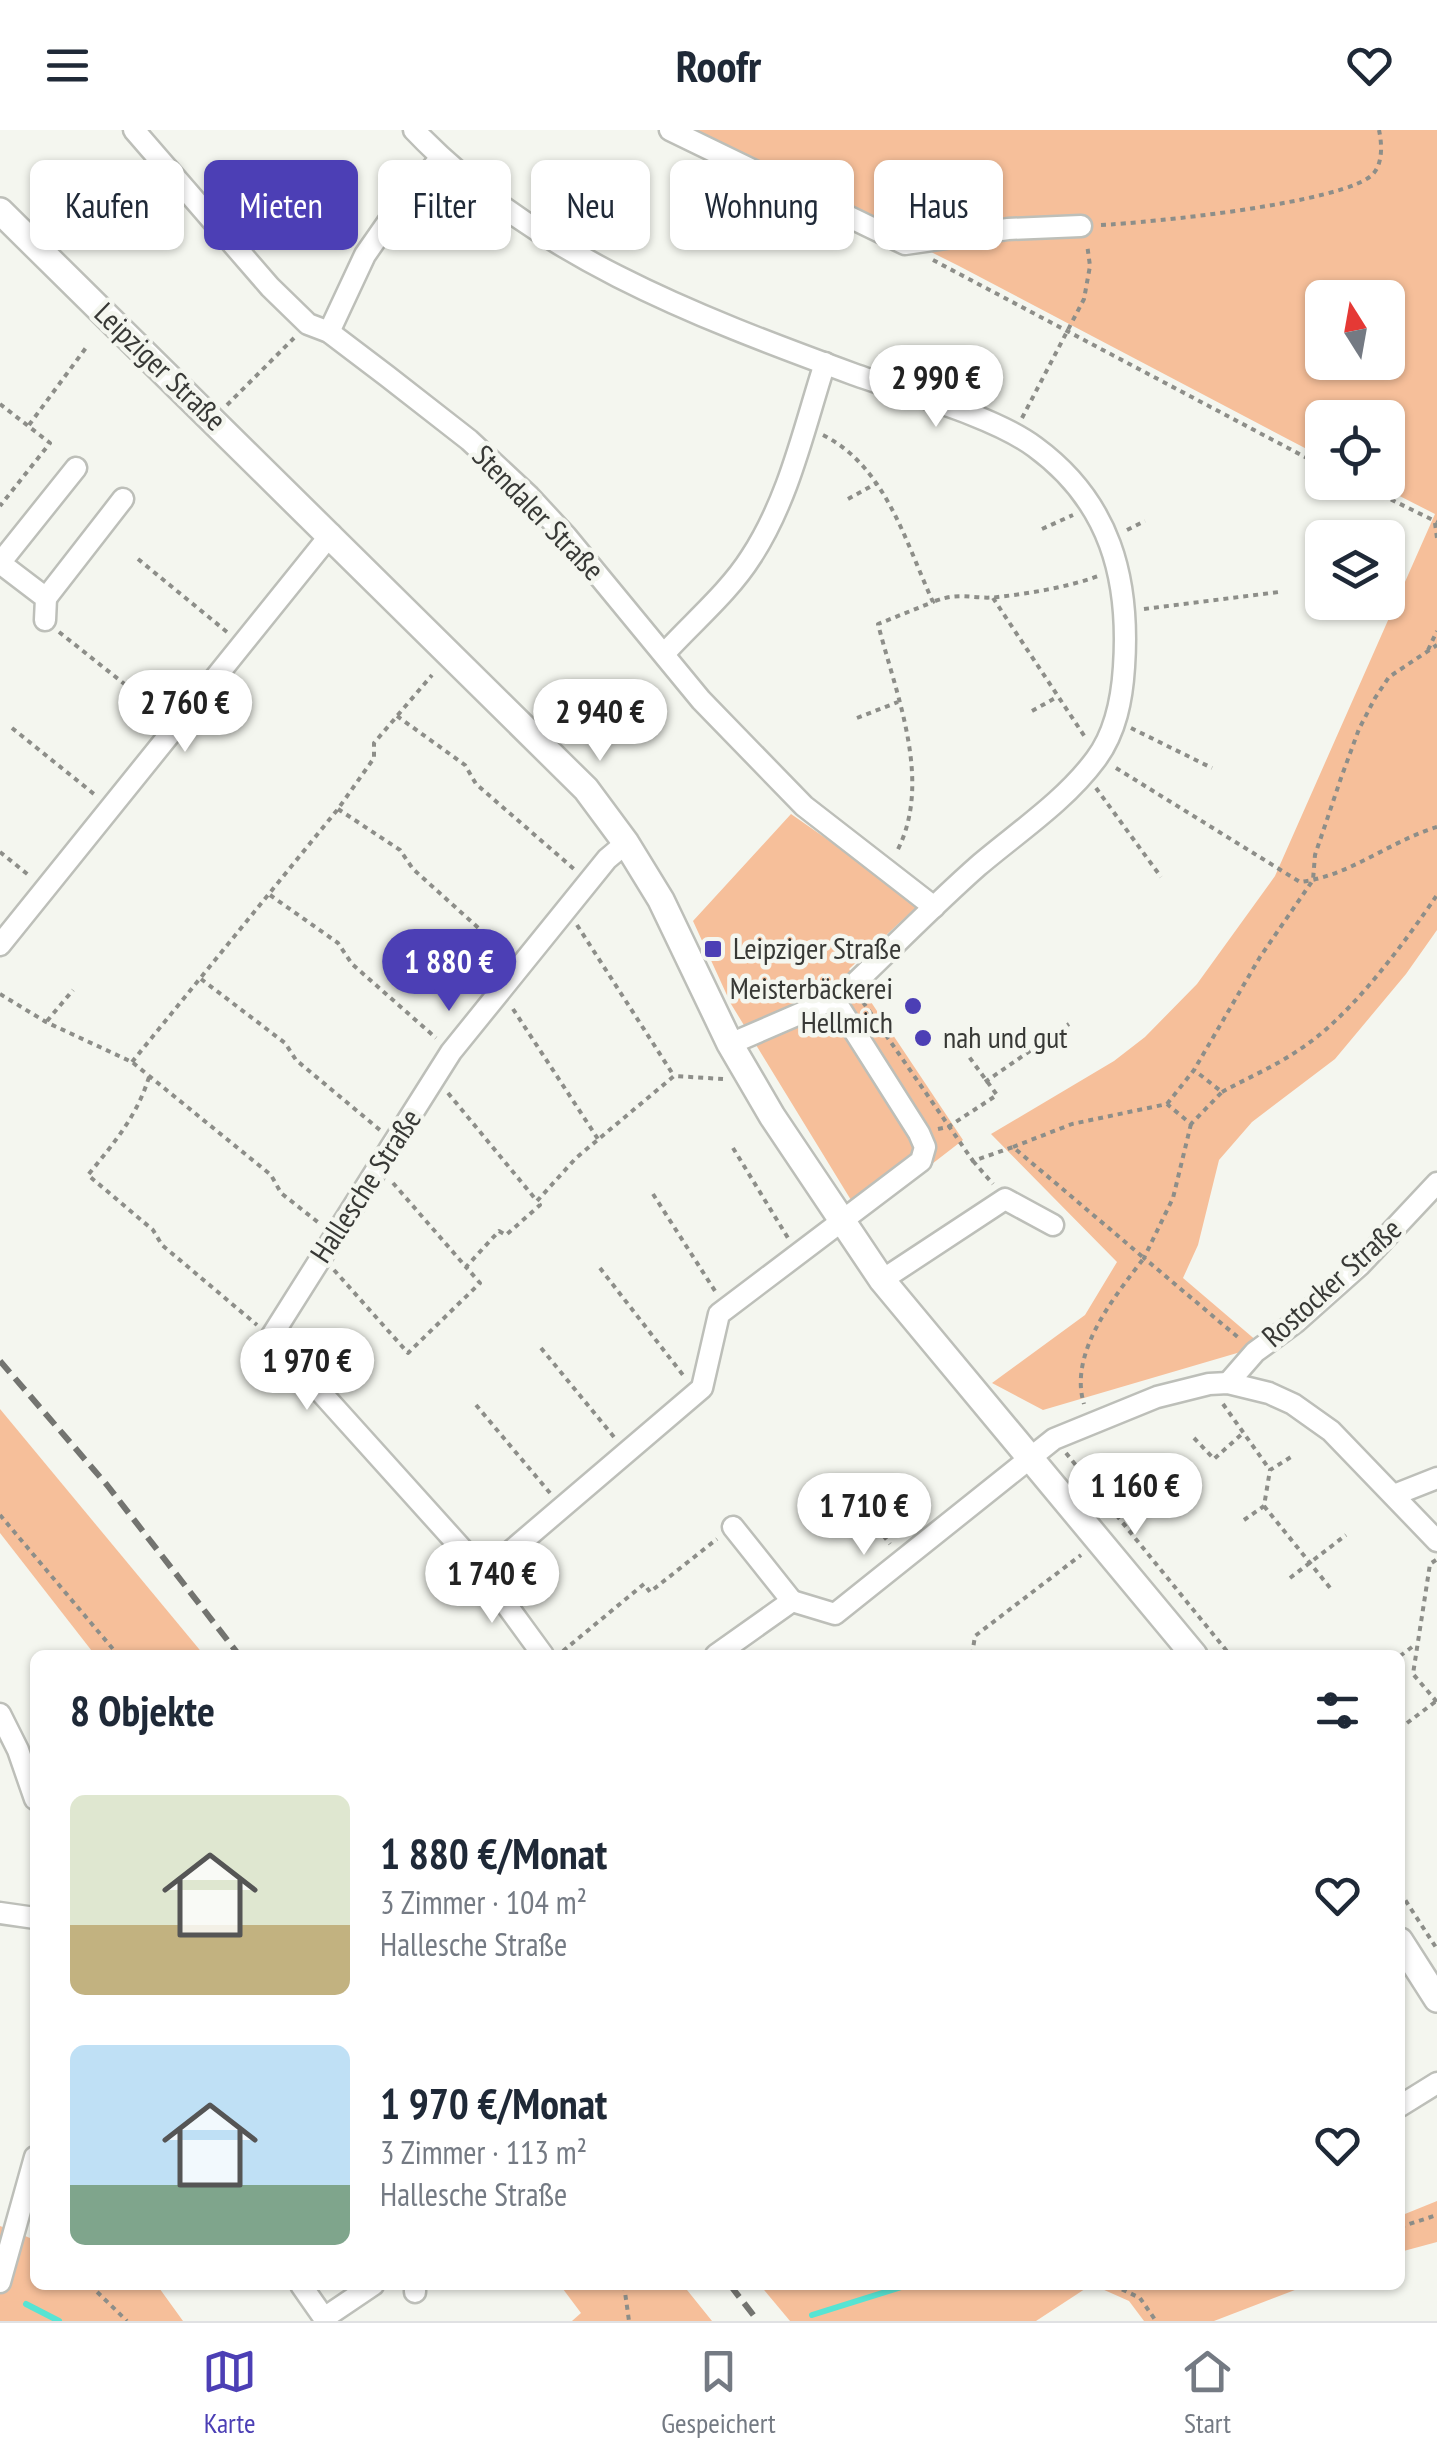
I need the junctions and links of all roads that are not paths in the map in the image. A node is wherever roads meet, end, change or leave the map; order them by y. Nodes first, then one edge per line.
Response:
1 (134, 130) edge
2 (414, 130) edge
3 (670, 130) edge
4 (441, 158) junction
5 (0, 211) edge
6 (1082, 226) road end
7 (328, 332) junction
8 (825, 364) junction
9 (76, 468) dead end
10 (123, 500) dead end
11 (331, 534) junction
12 (0, 563) edge
13 (46, 598) junction
14 (45, 620) road end
15 (664, 654) junction
16 (626, 843) junction
17 (934, 908) junction
18 (0, 945) edge
19 (834, 999) junction
20 (730, 1044) junction
21 (1437, 1183) edge
22 (842, 1221) junction
23 (1053, 1225) dead end
24 (882, 1280) junction
25 (1218, 1383) junction
26 (1030, 1458) junction
27 (1437, 1478) edge
28 (1394, 1496) junction
29 (733, 1527) road end
30 (1437, 1541) edge
31 (483, 1572) junction
32 (792, 1601) junction
33 (539, 1650) edge
34 (723, 1650) edge
35 (1190, 1650) edge
36 (0, 1714) edge
37 (30, 1785) edge
38 (0, 1913) edge
39 (30, 1917) edge
40 (1405, 1949) edge
41 (1437, 2000) edge
42 (1437, 2083) edge
43 (1405, 2103) edge
44 (30, 2175) edge
45 (0, 2282) edge
46 (304, 2290) edge
47 (366, 2290) edge

1 - 7 street, Stendaler Straße
2 - 4 street
3 - 6 street
4 - 7 street
4 - 8 street
5 - 11 main road, Leipziger Straße
7 - 15 street, Stendaler Straße
8 - 15 street
8 - 17 street
9 - 12 street
10 - 13 street
11 - 16 main road, Leipziger Straße
11 - 18 street
12 - 13 street
13 - 14 street
15 - 17 street, Stendaler Straße
16 - 20 main road, Leipziger Straße
16 - 31 street, Hallesche Straße
17 - 19 street
19 - 20 street
19 - 22 street
20 - 22 main road, Leipziger Straße
21 - 25 street, Rostocker Straße
22 - 24 main road, Leipziger Straße
22 - 31 street
23 - 24 street
24 - 26 main road, Leipziger Straße
25 - 26 street
25 - 28 street
26 - 32 street
26 - 35 main road, Leipziger Straße
27 - 28 street
28 - 30 street
29 - 32 street
31 - 33 street
32 - 34 street
36 - 37 street
38 - 39 street
40 - 41 main road
42 - 43 street
44 - 45 street
46 - 47 street

